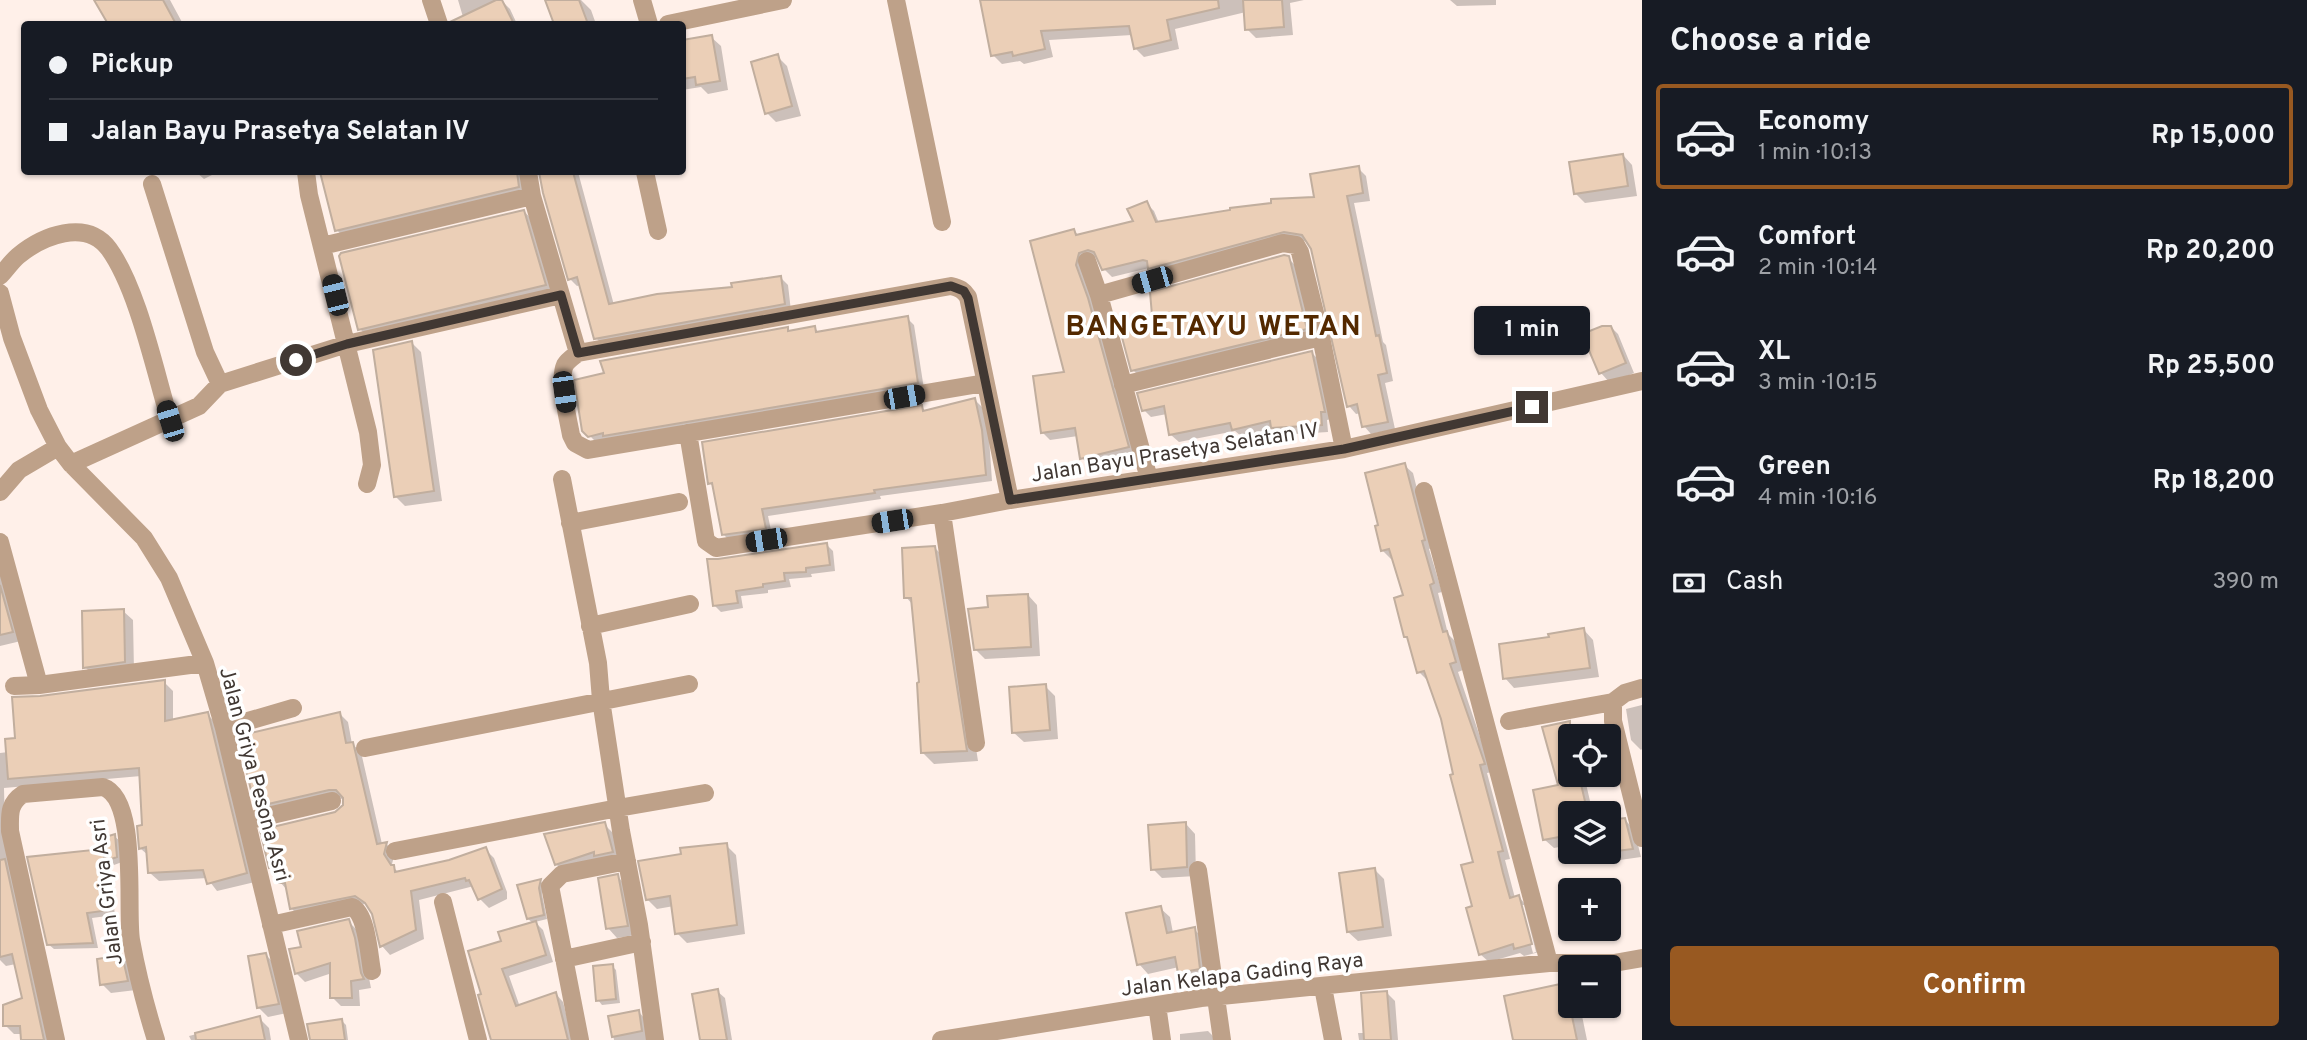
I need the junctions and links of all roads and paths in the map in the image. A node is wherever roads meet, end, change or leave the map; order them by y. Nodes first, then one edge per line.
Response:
1 (431, 0) edge
2 (642, 0) edge
3 (783, 0) edge
4 (896, 0) edge
5 (438, 21) edge
6 (648, 21) edge
7 (682, 21) edge
8 (306, 175) edge
9 (528, 175) edge
10 (646, 175) edge
11 (152, 184) dead end
12 (532, 195) junction
13 (942, 222) dead end
14 (658, 231) dead end
15 (322, 246) junction
16 (1087, 261) dead end
17 (0, 276) edge
18 (0, 293) edge
19 (561, 295) junction
20 (1099, 295) junction
21 (1321, 337) junction
22 (347, 344) junction
23 (578, 353) junction
24 (1642, 380) edge
25 (985, 383) junction
26 (220, 384) junction
27 (1123, 385) junction
28 (170, 421) junction
29 (688, 433) junction
30 (58, 447) junction
31 (1344, 449) junction
32 (71, 464) junction
33 (562, 479) dead end
34 (1149, 479) junction
35 (367, 484) dead end
36 (1424, 491) dead end
37 (0, 492) edge
38 (1010, 500) junction
39 (679, 502) dead end
40 (942, 513) junction
41 (570, 523) junction
42 (0, 542) edge
43 (690, 604) dead end
44 (590, 626) junction
45 (205, 663) junction
46 (689, 684) dead end
47 (39, 685) junction
48 (13, 686) dead end
49 (1642, 688) edge
50 (601, 700) junction
51 (1613, 702) junction
52 (293, 708) dead end
53 (1508, 720) dead end
54 (224, 727) junction
55 (976, 743) dead end
56 (365, 748) dead end
57 (705, 793) dead end
58 (332, 801) dead end
59 (618, 808) junction
60 (1640, 817) edge
61 (247, 821) junction
62 (1642, 838) edge
63 (395, 851) dead end
64 (627, 861) junction
65 (1198, 870) dead end
66 (443, 902) dead end
67 (271, 925) junction
68 (642, 942) junction
69 (1642, 958) edge
70 (564, 959) junction
71 (1549, 963) junction
72 (372, 971) dead end
73 (1323, 986) junction
74 (1214, 997) junction
75 (1157, 1005) junction
76 (973, 1037) edge
77 (56, 1040) edge
78 (156, 1040) edge
79 (299, 1040) edge
80 (478, 1040) edge
81 (580, 1040) edge
82 (655, 1040) edge
83 (941, 1040) edge
84 (1162, 1040) edge
85 (1222, 1040) edge
86 (1333, 1040) edge

1 - 5 street
2 - 6 street
3 - 7 street
4 - 13 street
8 - 15 street
9 - 12 street
10 - 14 street
11 - 26 street
12 - 15 street
12 - 19 street
15 - 22 street
16 - 20 street
17 - 28 street
18 - 30 street
19 - 22 street
19 - 23 street
20 - 21 street
20 - 27 street
21 - 27 street
21 - 31 street
22 - 26 street
22 - 35 street
23 - 25 street
23 - 29 street
24 - 31 street, Jalan Bayu Prasetya Selatan IV
25 - 29 street
25 - 38 street
26 - 28 street
27 - 34 street
28 - 32 street
29 - 40 street, Jalan Bayu Prasetya Selatan IV
30 - 32 street
30 - 37 street
31 - 34 street, Jalan Bayu Prasetya Selatan IV
32 - 45 street
33 - 41 street
34 - 38 street, Jalan Bayu Prasetya Selatan IV
36 - 71 street
38 - 40 street, Jalan Bayu Prasetya Selatan IV
39 - 41 street
40 - 55 street
41 - 44 street
42 - 47 street
43 - 44 street
44 - 50 street
45 - 47 street, Jalan Griya Pesona Asri
45 - 54 street, Jalan Griya Pesona Asri
46 - 50 street
47 - 48 street, Jalan Griya Pesona Asri
49 - 51 street
50 - 56 street
50 - 59 street
51 - 53 street
51 - 60 street
52 - 54 street
54 - 61 street, Jalan Griya Pesona Asri
57 - 59 street
58 - 61 street
59 - 63 street
59 - 64 street
60 - 62 street
61 - 67 street, Jalan Griya Pesona Asri
64 - 68 street
64 - 70 street
65 - 74 street
66 - 80 street
67 - 72 street
67 - 79 street, Jalan Griya Pesona Asri
68 - 70 street
68 - 82 street
69 - 71 street, Jalan Kelapa Gading Raya
70 - 81 street
71 - 73 street, Jalan Kelapa Gading Raya
73 - 74 street, Jalan Kelapa Gading Raya
73 - 86 street
74 - 75 street, Jalan Kelapa Gading Raya
74 - 85 street
75 - 76 street, Jalan Kelapa Gading Raya
75 - 84 street
76 - 83 street, Jalan Kelapa Gading Raya
77 - 78 street, Jalan Griya Asri

